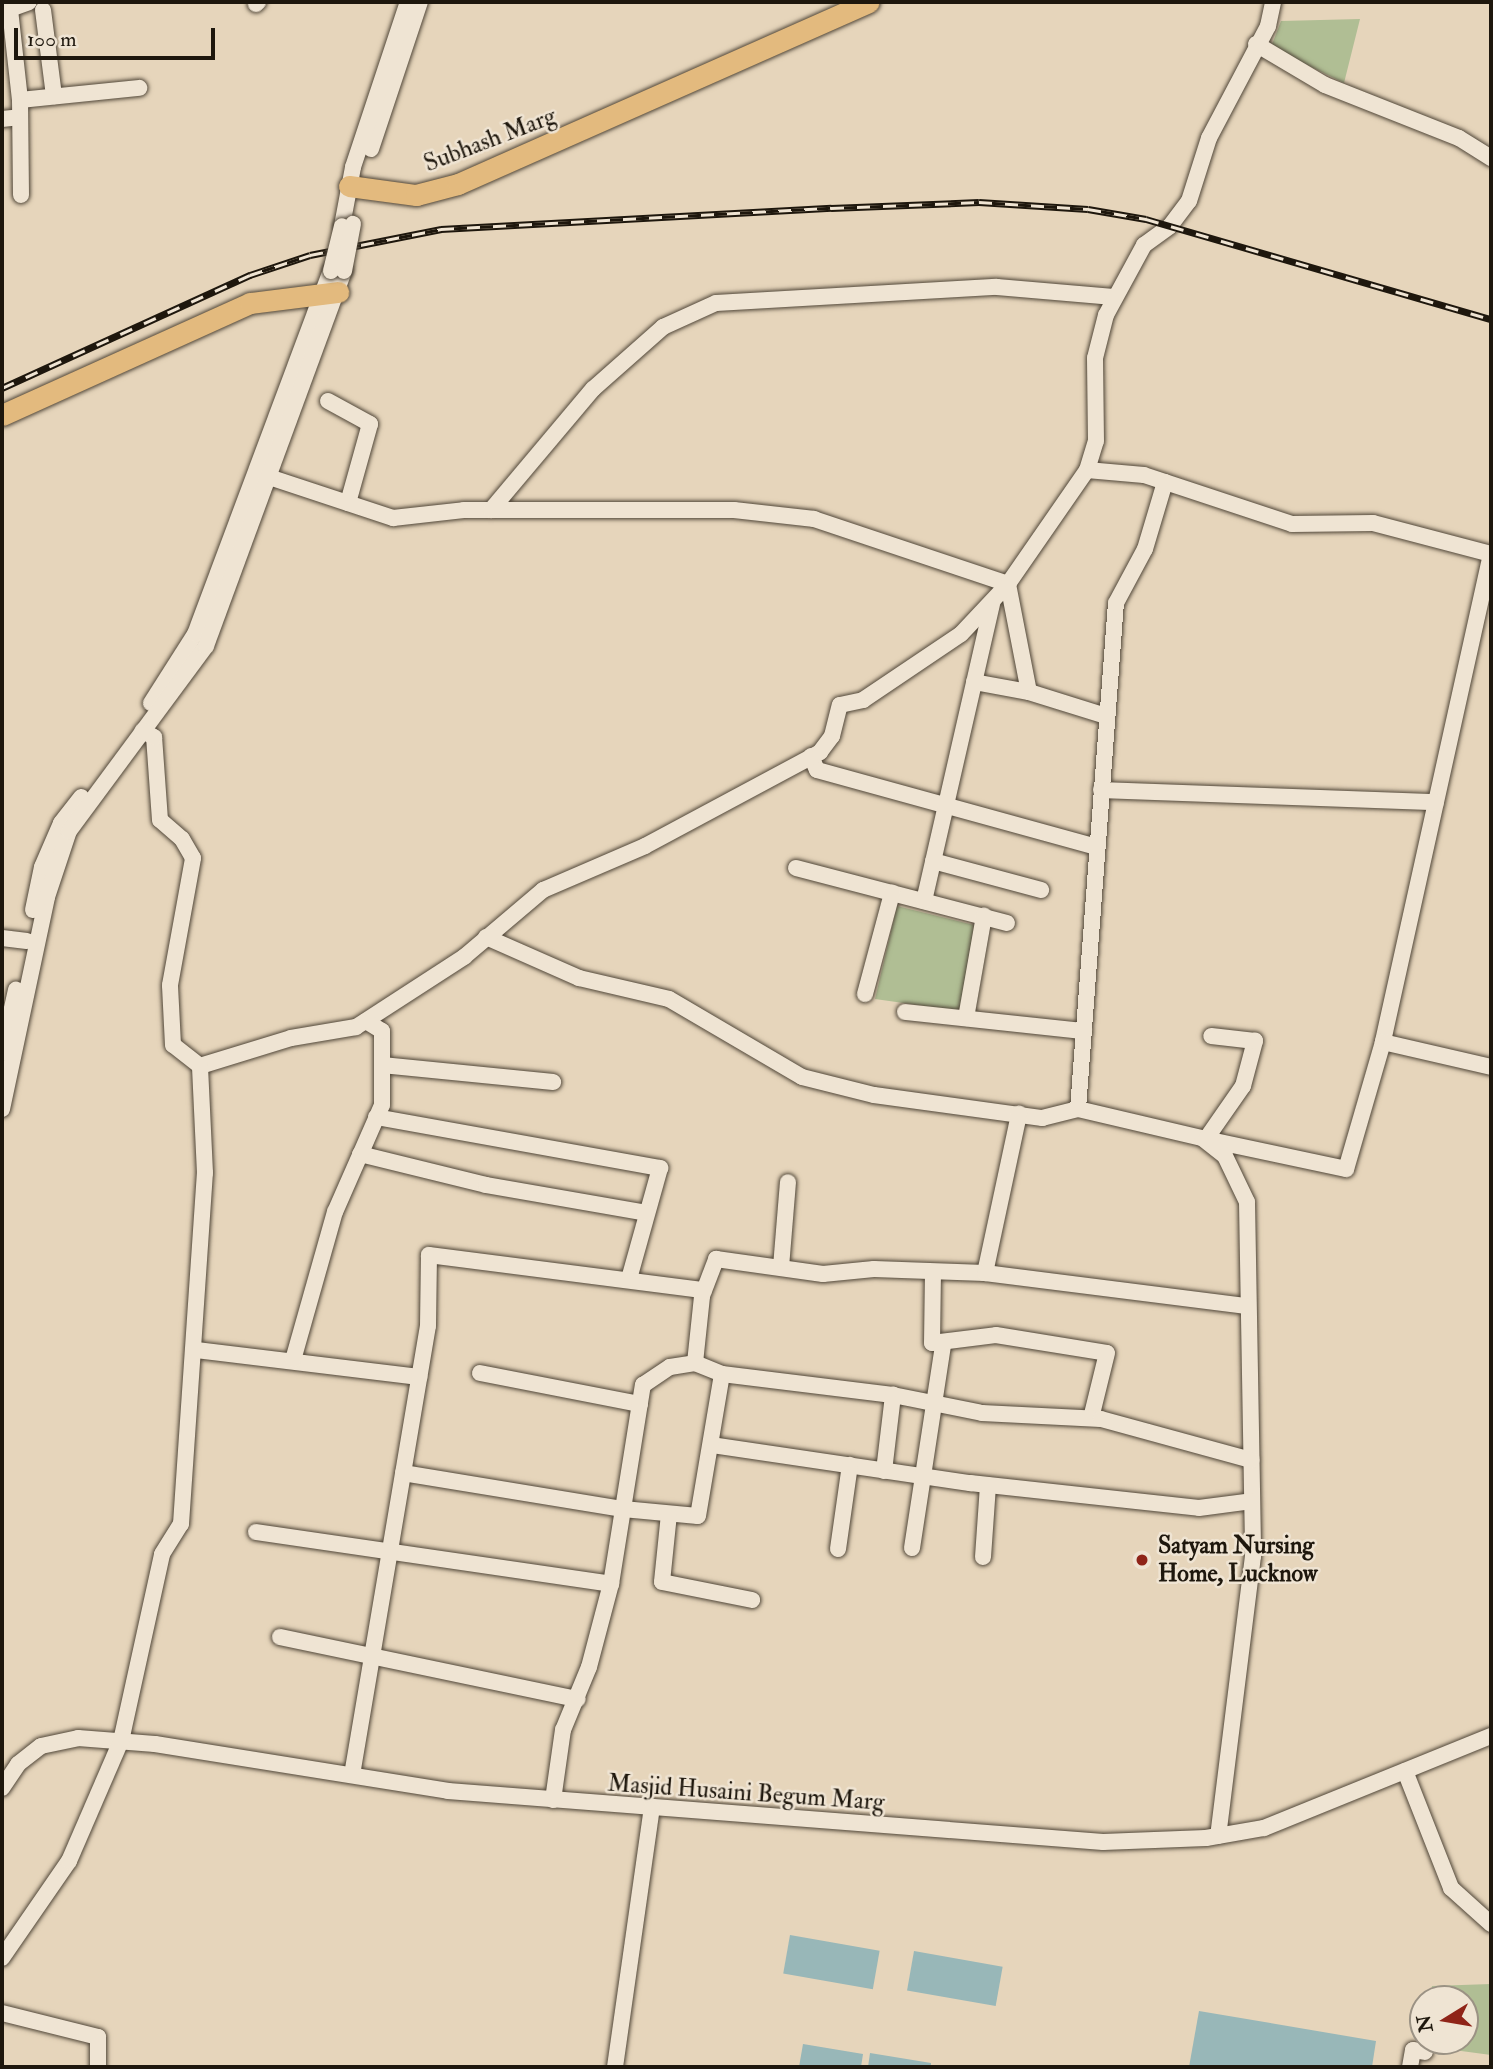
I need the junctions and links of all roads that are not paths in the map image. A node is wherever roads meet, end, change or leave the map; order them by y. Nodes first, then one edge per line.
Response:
1 (408, 2) edge
2 (420, 2) edge
3 (868, 2) edge
4 (1273, 2) edge
5 (36, 6) edge
6 (1256, 44) junction
7 (139, 88) dead end
8 (54, 96) junction
9 (20, 100) junction
10 (20, 117) junction
11 (2, 119) edge
12 (1491, 158) edge
13 (354, 186) junction
14 (21, 195) dead end
15 (334, 282) junction
16 (1114, 297) junction
17 (328, 401) dead end
18 (2, 415) edge
19 (1087, 470) junction
20 (269, 477) junction
21 (1165, 482) junction
22 (348, 503) junction
23 (491, 510) junction
24 (1009, 584) junction
25 (993, 601) junction
26 (974, 681) junction
27 (1030, 692) junction
28 (1106, 716) junction
29 (143, 731) junction
30 (811, 757) junction
31 (1101, 790) junction
32 (1436, 802) junction
33 (946, 806) junction
34 (1097, 847) junction
35 (933, 861) junction
36 (796, 868) dead end
37 (1041, 890) dead end
38 (892, 893) junction
39 (924, 901) junction
40 (984, 916) junction
41 (1007, 923) dead end
42 (486, 937) junction
43 (2, 939) edge
44 (27, 941) junction
45 (865, 994) dead end
46 (905, 1012) dead end
47 (966, 1018) junction
48 (366, 1021) junction
49 (1084, 1031) junction
50 (1211, 1036) dead end
51 (1383, 1042) junction
52 (2, 1053) edge
53 (382, 1065) junction
54 (200, 1066) junction
55 (1491, 1067) edge
56 (553, 1082) dead end
57 (2, 1109) edge
58 (1078, 1109) junction
59 (1019, 1114) junction
60 (376, 1117) junction
61 (1204, 1139) junction
62 (360, 1154) junction
63 (789, 1182) dead end
64 (646, 1213) junction
65 (781, 1268) junction
66 (933, 1272) junction
67 (985, 1273) junction
68 (629, 1279) junction
69 (704, 1290) junction
70 (1247, 1306) junction
71 (943, 1345) junction
72 (196, 1350) junction
73 (293, 1360) junction
74 (695, 1363) junction
75 (480, 1373) dead end
76 (722, 1374) junction
77 (419, 1377) junction
78 (893, 1395) junction
79 (933, 1402) junction
80 (640, 1404) junction
81 (1091, 1418) junction
82 (712, 1445) junction
83 (1251, 1460) junction
84 (850, 1465) junction
85 (884, 1471) junction
86 (403, 1473) junction
87 (922, 1476) junction
88 (988, 1485) junction
89 (1252, 1501) junction
90 (623, 1510) junction
91 (669, 1514) junction
92 (256, 1532) dead end
93 (912, 1548) dead end
94 (838, 1549) dead end
95 (390, 1552) junction
96 (983, 1557) dead end
97 (611, 1584) junction
98 (752, 1600) dead end
99 (280, 1637) dead end
100 (372, 1657) junction
101 (578, 1699) junction
102 (1491, 1736) edge
103 (121, 1741) junction
104 (1405, 1771) junction
105 (352, 1775) junction
106 (2, 1788) edge
107 (553, 1800) junction
108 (652, 1808) junction
109 (1218, 1836) junction
110 (1491, 1924) edge
111 (2, 1958) edge
112 (2, 2014) edge
113 (98, 2067) edge
114 (615, 2067) edge

1 - 13 street
2 - 13 street
3 - 13 main road, Subhash Marg
4 - 6 street
5 - 8 street
5 - 9 street
6 - 12 street
6 - 16 street
7 - 8 street
8 - 9 street
9 - 10 street
10 - 11 street
10 - 14 street
13 - 15 street, bridge
15 - 18 main road
15 - 20 street
15 - 44 street
16 - 19 street
16 - 23 street
17 - 22 street
19 - 21 street
19 - 24 street
20 - 22 street
20 - 29 street
21 - 28 street
21 - 32 street
22 - 23 street
23 - 24 street
24 - 25 street
24 - 27 street
25 - 26 street
25 - 30 street
26 - 27 street
26 - 33 street
27 - 28 street
28 - 31 street
29 - 54 street
29 - 57 street
30 - 33 street
30 - 42 street
31 - 32 street
31 - 34 street
32 - 51 street
33 - 34 street
33 - 35 street
34 - 49 street
35 - 37 street
35 - 39 street
36 - 38 street
38 - 39 street
38 - 45 street
39 - 40 street
40 - 41 street
40 - 47 street
42 - 48 street
42 - 59 street
43 - 44 street
44 - 52 street
46 - 47 street
47 - 49 street
48 - 53 street
48 - 54 street
49 - 58 street
50 - 61 street
51 - 55 street
51 - 61 street
53 - 56 street
53 - 60 street
54 - 72 street
58 - 59 street
58 - 61 street
59 - 67 street
60 - 62 street
60 - 64 street
61 - 70 street
62 - 64 street
62 - 73 street
63 - 65 street
64 - 68 street
65 - 66 street
65 - 69 street
66 - 67 street
66 - 71 street
67 - 70 street
68 - 69 street
68 - 77 street
69 - 74 street
70 - 83 street
71 - 79 street
71 - 81 street
72 - 73 street
72 - 103 street
73 - 77 street
74 - 76 street
74 - 80 street
75 - 80 street
76 - 78 street
76 - 82 street
77 - 86 street
78 - 79 street
78 - 85 street
79 - 81 street
79 - 87 street
80 - 90 street
81 - 83 street
82 - 84 street
82 - 91 street
83 - 89 street
84 - 85 street
84 - 94 street
85 - 87 street
86 - 90 street
86 - 95 street
87 - 88 street
87 - 93 street
88 - 89 street
88 - 96 street
89 - 109 street
90 - 91 street
90 - 97 street
91 - 98 street
92 - 95 street
95 - 97 street
95 - 100 street
97 - 101 street
99 - 100 street
100 - 101 street
100 - 105 street
101 - 107 street
102 - 104 street, Masjid Husaini Begum Marg
103 - 105 street, Masjid Husaini Begum Marg
103 - 106 street, Masjid Husaini Begum Marg
103 - 111 street
104 - 109 street, Masjid Husaini Begum Marg
104 - 110 street
105 - 107 street, Masjid Husaini Begum Marg
107 - 108 street, Masjid Husaini Begum Marg
108 - 109 street, Masjid Husaini Begum Marg
108 - 114 street
112 - 113 street

